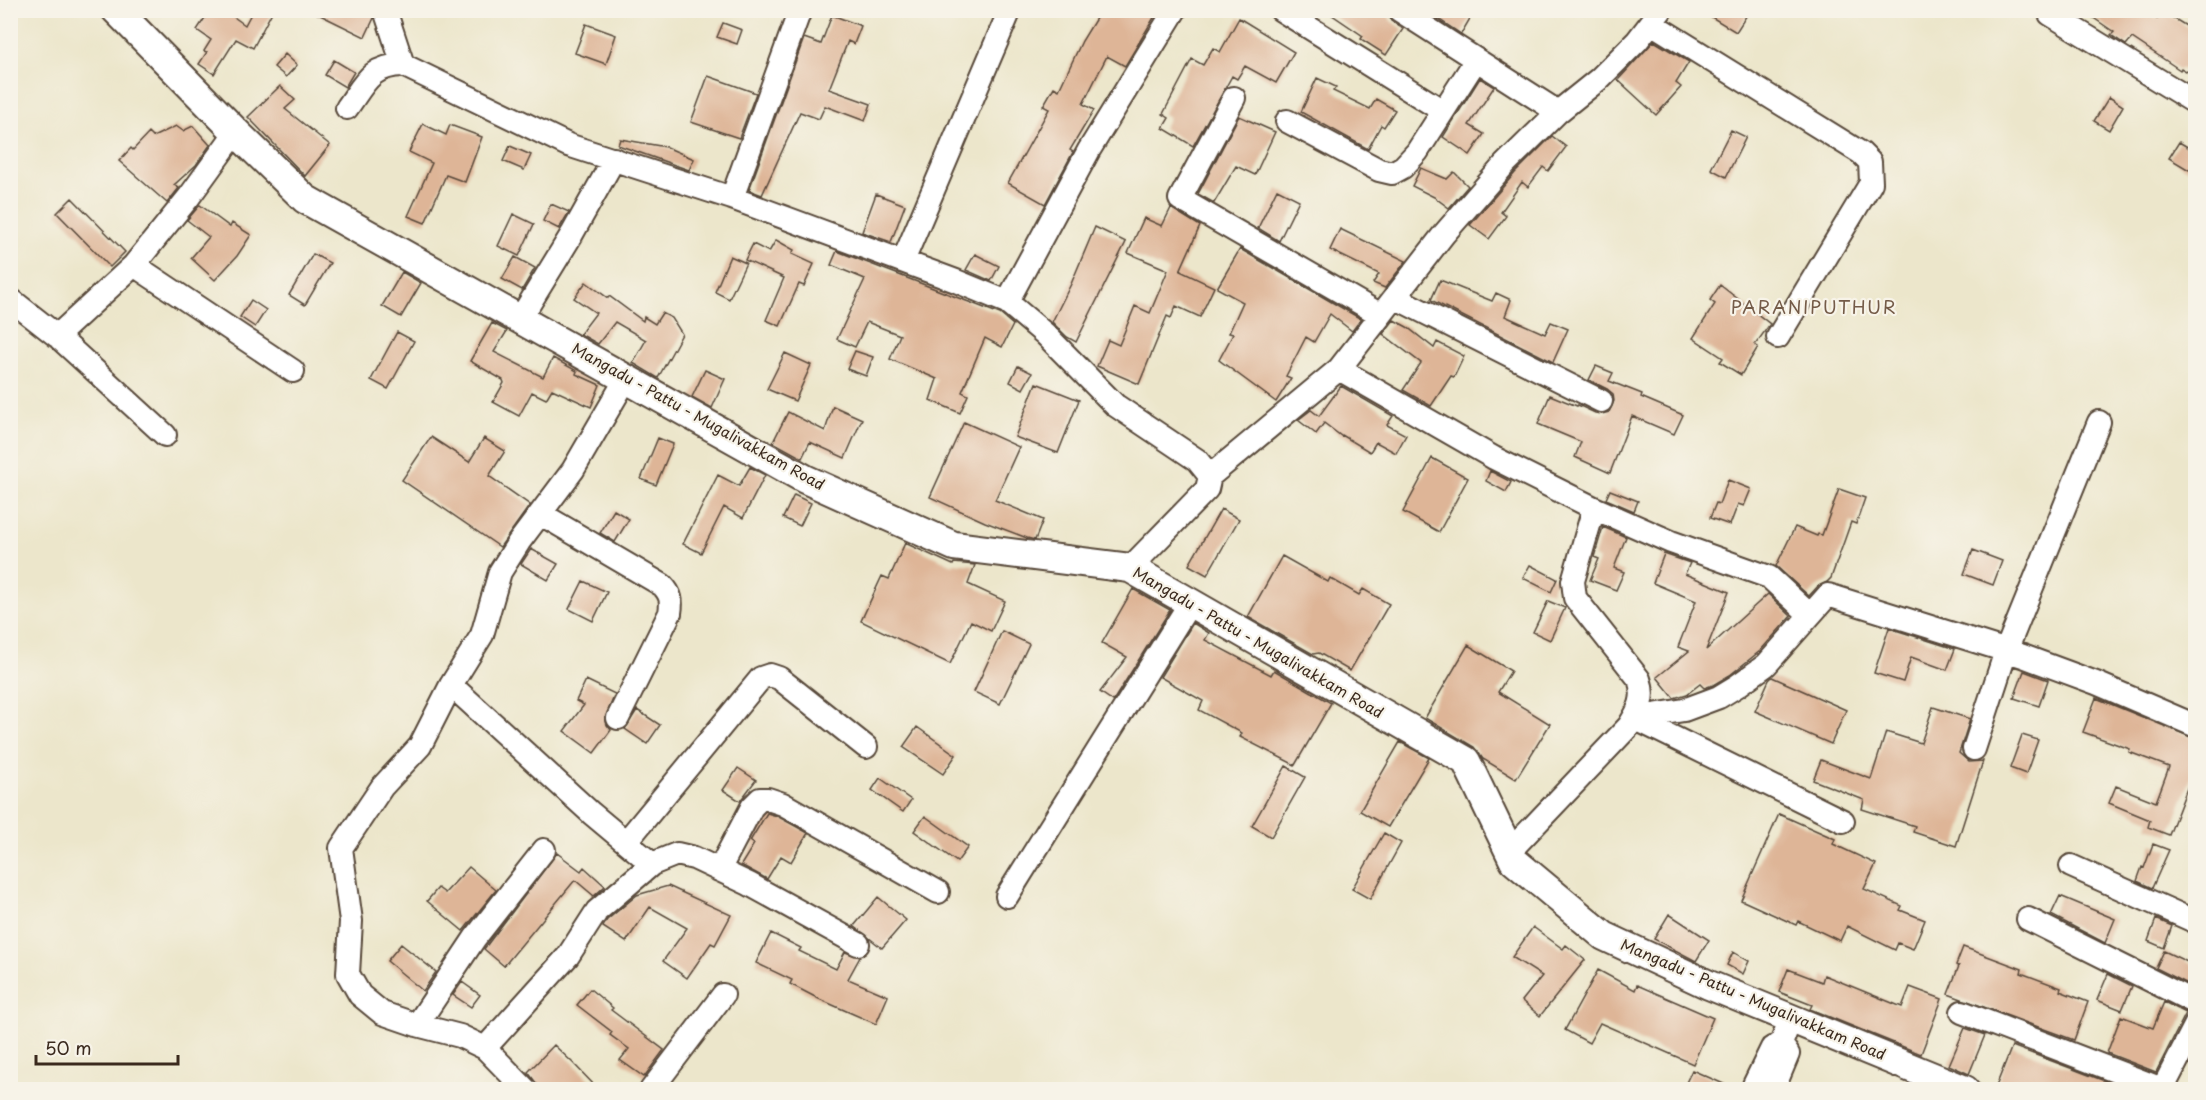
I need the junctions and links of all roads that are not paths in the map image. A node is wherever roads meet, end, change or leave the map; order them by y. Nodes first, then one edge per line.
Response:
1 (116, 10) edge
2 (385, 10) edge
3 (800, 10) edge
4 (1010, 10) edge
5 (1175, 10) edge
6 (1281, 10) edge
7 (1399, 10) edge
8 (2050, 14) dead end
9 (1656, 17) edge
10 (1476, 60) junction
11 (403, 65) junction
12 (1234, 98) dead end
13 (2196, 103) edge
14 (347, 108) dead end
15 (1443, 111) junction
16 (1558, 112) junction
17 (1287, 121) dead end
18 (236, 132) junction
19 (614, 159) junction
20 (732, 198) junction
21 (903, 261) junction
22 (134, 265) junction
23 (10, 299) edge
24 (1007, 302) junction
25 (1388, 306) junction
26 (520, 319) junction
27 (57, 336) junction
28 (1778, 337) dead end
29 (1339, 369) junction
30 (293, 371) dead end
31 (626, 379) junction
32 (1601, 400) dead end
33 (2099, 422) dead end
34 (165, 435) dead end
35 (1210, 476) junction
36 (1594, 508) junction
37 (541, 514) junction
38 (1130, 568) junction
39 (1190, 603) junction
40 (1810, 615) junction
41 (2006, 651) junction
42 (451, 685) junction
43 (618, 718) dead end
44 (1634, 718) junction
45 (2196, 726) edge
46 (866, 747) dead end
47 (1974, 749) dead end
48 (1843, 821) dead end
49 (626, 842) junction
50 (544, 850) dead end
51 (1509, 852) junction
52 (652, 864) junction
53 (2071, 866) dead end
54 (719, 870) junction
55 (938, 892) dead end
56 (1007, 896) dead end
57 (2028, 920) dead end
58 (2196, 922) edge
59 (858, 944) dead end
60 (723, 995) dead end
61 (2196, 1003) edge
62 (1962, 1012) dead end
63 (2196, 1024) edge
64 (417, 1025) junction
65 (1786, 1031) junction
66 (485, 1048) junction
67 (526, 1089) edge
68 (651, 1089) edge
69 (1754, 1089) edge
70 (1773, 1089) edge
71 (1965, 1089) edge
72 (2162, 1089) edge

1 - 18 street, Mangadu - Pattu - Mugalivakkam Road
2 - 11 street
3 - 20 street
4 - 21 street
5 - 24 street
6 - 15 street
7 - 10 street
8 - 13 street
9 - 16 street
9 - 28 street
10 - 15 street
10 - 16 street
11 - 14 street
11 - 19 street
12 - 25 street
15 - 17 street
16 - 25 street
18 - 22 street
18 - 26 street, Mangadu - Pattu - Mugalivakkam Road
19 - 20 street
19 - 26 street
20 - 21 street
21 - 24 street
22 - 27 street
22 - 30 street
23 - 27 street
24 - 35 street
25 - 29 street
25 - 32 street
26 - 31 street, Mangadu - Pattu - Mugalivakkam Road
27 - 34 street
29 - 35 street
29 - 36 street
31 - 37 street
31 - 38 street, Mangadu - Pattu - Mugalivakkam Road
33 - 41 street
35 - 38 street
36 - 40 street
36 - 44 street
37 - 42 street
37 - 43 street
38 - 39 street, Mangadu - Pattu - Mugalivakkam Road
39 - 51 street, Mangadu - Pattu - Mugalivakkam Road
39 - 56 street
40 - 41 street
40 - 44 street
41 - 45 street
41 - 47 street
42 - 49 street
42 - 64 street
44 - 48 street
44 - 51 street
46 - 49 street
49 - 52 street
50 - 64 street
51 - 65 street, Mangadu - Pattu - Mugalivakkam Road
52 - 54 street
52 - 66 street
53 - 58 street
54 - 55 street
54 - 59 street
57 - 61 street
60 - 68 street
62 - 72 street
63 - 72 street
64 - 66 street
65 - 69 street
65 - 70 street
65 - 71 street, Mangadu - Pattu - Mugalivakkam Road
66 - 67 street

